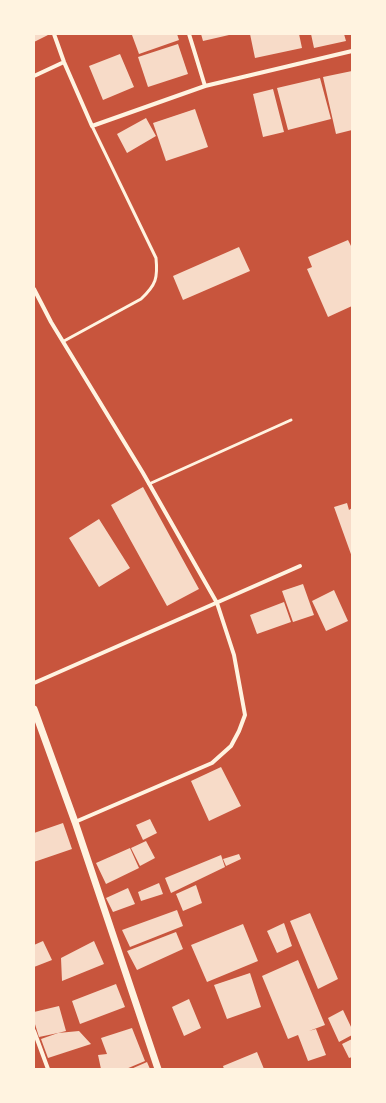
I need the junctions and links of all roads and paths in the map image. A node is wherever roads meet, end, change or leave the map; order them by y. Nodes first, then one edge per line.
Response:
1 (54, 34) edge
2 (189, 34) edge
3 (352, 51) edge
4 (64, 62) junction
5 (34, 76) edge
6 (205, 86) junction
7 (92, 126) junction
8 (34, 288) edge
9 (64, 341) junction
10 (291, 420) dead end
11 (149, 484) junction
12 (300, 566) dead end
13 (217, 603) junction
14 (34, 683) edge
15 (34, 710) edge
16 (75, 822) junction
17 (34, 1031) edge
18 (48, 1069) edge
19 (158, 1069) edge

1 - 4 street
2 - 6 street
3 - 6 street
4 - 5 street
4 - 7 street
6 - 7 street
7 - 9 lane
8 - 9 street
9 - 11 street
10 - 11 lane
11 - 13 street
12 - 13 street
13 - 14 street
13 - 16 street
15 - 16 street
16 - 19 street
17 - 18 street

